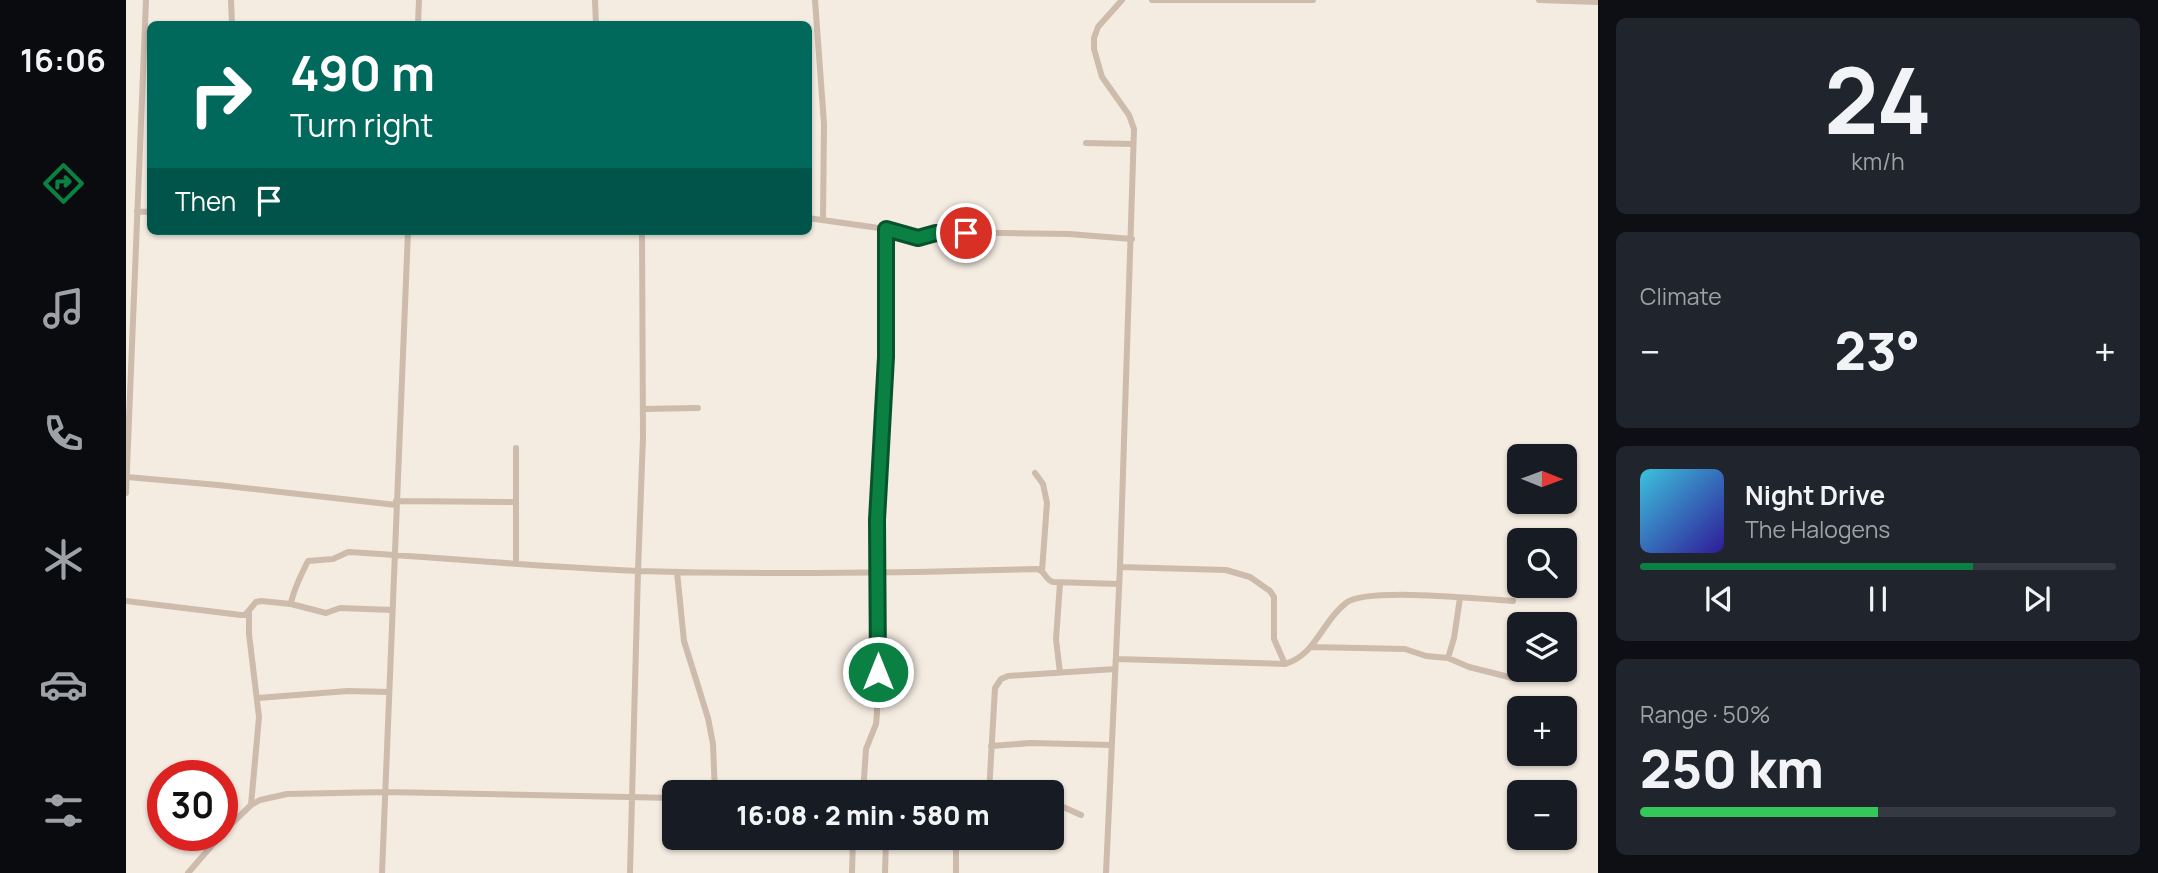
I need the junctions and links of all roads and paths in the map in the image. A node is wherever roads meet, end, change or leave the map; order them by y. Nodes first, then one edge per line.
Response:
1 (146, 0) edge
2 (231, 0) edge
3 (419, 0) edge
4 (595, 0) edge
5 (815, 0) edge
6 (1122, 0) edge
7 (1152, 0) edge
8 (1313, 0) edge
9 (1539, 0) edge
10 (1562, 0) edge
11 (1598, 2) edge
12 (147, 21) edge
13 (232, 21) edge
14 (418, 21) edge
15 (596, 21) edge
16 (147, 46) edge
17 (1086, 143) dead end
18 (1133, 144) junction
19 (137, 211) junction
20 (147, 212) edge
21 (812, 218) edge
22 (823, 219) junction
23 (886, 229) junction
24 (408, 235) edge
25 (642, 235) edge
26 (1132, 239) junction
27 (698, 408) dead end
28 (643, 409) junction
29 (516, 449) dead end
30 (1035, 473) dead end
31 (127, 477) edge
32 (126, 494) edge
33 (516, 502) junction
34 (396, 503) junction
35 (395, 555) junction
36 (516, 564) junction
37 (1120, 567) junction
38 (638, 571) junction
39 (1042, 571) junction
40 (677, 572) junction
41 (877, 573) junction
42 (1060, 583) junction
43 (1119, 584) junction
44 (1460, 598) junction
45 (126, 601) edge
46 (1513, 601) dead end
47 (291, 604) junction
48 (392, 610) junction
49 (249, 612) junction
50 (1311, 648) junction
51 (1448, 658) junction
52 (1116, 659) junction
53 (1285, 664) junction
54 (1115, 669) junction
55 (1060, 673) junction
56 (1507, 677) edge
57 (389, 692) junction
58 (258, 698) junction
59 (991, 746) junction
60 (1112, 746) junction
61 (714, 780) edge
62 (864, 780) edge
63 (990, 780) edge
64 (385, 792) junction
65 (632, 797) junction
66 (662, 798) edge
67 (251, 805) junction
68 (1064, 807) edge
69 (1081, 815) dead end
70 (238, 818) edge
71 (853, 850) edge
72 (886, 850) edge
73 (956, 850) edge
74 (207, 851) edge
75 (956, 872) edge
76 (188, 873) edge
77 (382, 873) edge
78 (630, 873) edge
79 (852, 873) edge
80 (885, 873) edge
81 (1106, 873) edge

1 - 12 street
2 - 13 street
3 - 14 street
4 - 15 street
5 - 22 street
6 - 18 street
7 - 8 street
9 - 10 street
10 - 11 street
16 - 19 street
17 - 18 street
18 - 26 street
19 - 20 street
19 - 31 street
21 - 22 street
22 - 23 street
23 - 26 street
23 - 41 street
24 - 34 street
25 - 28 street
26 - 37 street
27 - 28 street
28 - 38 street
29 - 33 street
30 - 39 street
31 - 32 street
31 - 34 street
33 - 34 street
33 - 36 street
34 - 35 street
35 - 36 street
35 - 47 street
35 - 48 street
36 - 38 street
37 - 43 street
37 - 53 street
38 - 40 street
38 - 65 street
39 - 41 street
39 - 42 street
40 - 41 street
40 - 61 street
41 - 62 street
42 - 43 street
42 - 55 street
43 - 52 street
44 - 46 street
44 - 50 street
44 - 51 street
45 - 49 street
47 - 48 street
47 - 49 street
48 - 57 street
49 - 58 street
50 - 51 street
50 - 53 street
51 - 56 street
52 - 53 street
52 - 54 street
54 - 55 street
54 - 60 street
55 - 59 street
57 - 58 street
57 - 64 street
58 - 67 street
59 - 60 street
59 - 63 street
60 - 81 street
64 - 65 street
64 - 67 street
64 - 77 street
65 - 66 street
65 - 78 street
67 - 70 street
68 - 69 street
71 - 79 street
72 - 80 street
73 - 75 street
74 - 76 street

